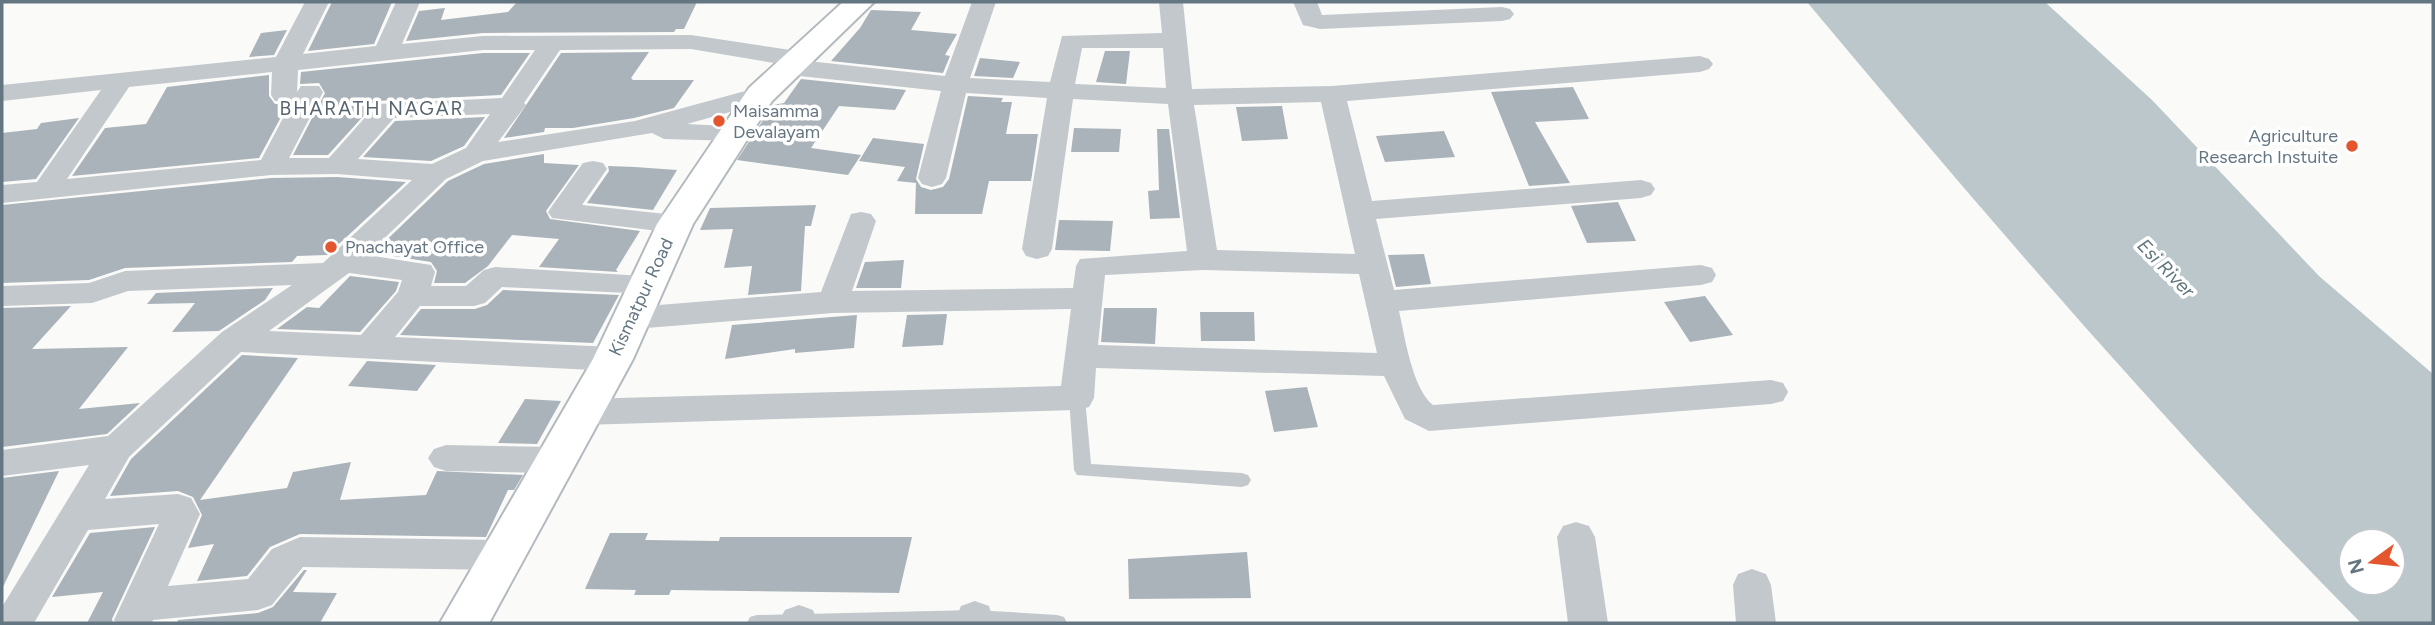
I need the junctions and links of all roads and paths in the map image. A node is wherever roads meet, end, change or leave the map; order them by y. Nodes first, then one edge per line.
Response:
1 (317, 2) edge
2 (408, 2) edge
3 (860, 2) edge
4 (984, 2) edge
5 (1171, 2) edge
6 (1305, 2) edge
7 (1502, 15) dead end
8 (1175, 40) junction
9 (553, 41) junction
10 (386, 53) junction
11 (794, 63) junction
12 (285, 64) junction
13 (1700, 64) dead end
14 (121, 80) junction
15 (956, 85) junction
16 (1061, 90) junction
17 (2, 93) edge
18 (1332, 94) junction
19 (760, 95) junction
20 (1180, 97) junction
21 (513, 105) junction
22 (637, 129) junction
23 (736, 133) junction
24 (477, 154) junction
25 (337, 166) junction
26 (271, 167) junction
27 (593, 169) dead end
28 (436, 173) junction
29 (932, 178) dead end
30 (47, 188) junction
31 (1640, 189) dead end
32 (2, 194) edge
33 (1359, 211) junction
34 (861, 220) dead end
35 (675, 224) junction
36 (1037, 249) dead end
37 (1203, 260) junction
38 (1372, 264) junction
39 (336, 268) junction
40 (1701, 275) dead end
41 (2, 296) edge
42 (412, 296) junction
43 (1086, 298) junction
44 (641, 301) junction
45 (833, 302) junction
46 (1381, 302) junction
47 (233, 340) junction
48 (369, 347) junction
49 (1081, 356) junction
50 (613, 359) junction
51 (1396, 365) junction
52 (1771, 391) dead end
53 (1077, 398) junction
54 (582, 412) junction
55 (117, 448) junction
56 (446, 458) dead end
57 (555, 460) junction
58 (2, 463) edge
59 (1242, 480) dead end
60 (76, 516) junction
61 (1576, 537) dead end
62 (502, 555) junction
63 (1752, 585) dead end
64 (138, 614) edge
65 (975, 621) edge
66 (13, 623) edge
67 (464, 623) edge
68 (757, 623) edge
69 (798, 623) edge
70 (1057, 623) edge
71 (1588, 623) edge
72 (1756, 623) edge

1 - 12 street
2 - 10 street
3 - 11 street, Kismatpur Road
4 - 15 street
5 - 8 street
6 - 7 street
8 - 16 street
8 - 20 street
9 - 10 street
9 - 11 street
9 - 21 street
10 - 12 street
11 - 15 street
11 - 19 street, Kismatpur Road
12 - 14 street
12 - 26 street
13 - 18 street
14 - 17 street
14 - 30 street
15 - 16 street
15 - 29 street
16 - 20 street
16 - 36 street
18 - 20 street
18 - 33 street
19 - 22 street
19 - 23 street, Kismatpur Road
20 - 37 street
21 - 24 street
21 - 25 street
22 - 23 street
22 - 24 street
23 - 35 street, Kismatpur Road
24 - 28 street
25 - 26 street
25 - 28 street
26 - 30 street
27 - 35 street
28 - 39 street
30 - 32 street
31 - 33 street
33 - 38 street
34 - 45 street
35 - 44 street, Kismatpur Road
37 - 38 street
37 - 43 street
38 - 46 street
39 - 41 street
39 - 42 street
39 - 47 street
40 - 46 street
42 - 44 street
42 - 48 street
43 - 45 street
43 - 49 street
44 - 45 street
44 - 50 street, Kismatpur Road
46 - 51 street
47 - 48 street
47 - 55 street
48 - 50 street
49 - 51 street
49 - 53 street
50 - 54 street, Kismatpur Road
51 - 52 street
53 - 54 street
53 - 59 lane
54 - 57 street, Kismatpur Road
55 - 58 street
55 - 60 street
56 - 57 street
57 - 62 street, Kismatpur Road
60 - 64 street
60 - 66 street
61 - 71 street
62 - 64 street
62 - 67 street, Kismatpur Road
63 - 72 street
65 - 69 lane
65 - 70 lane
68 - 69 lane

